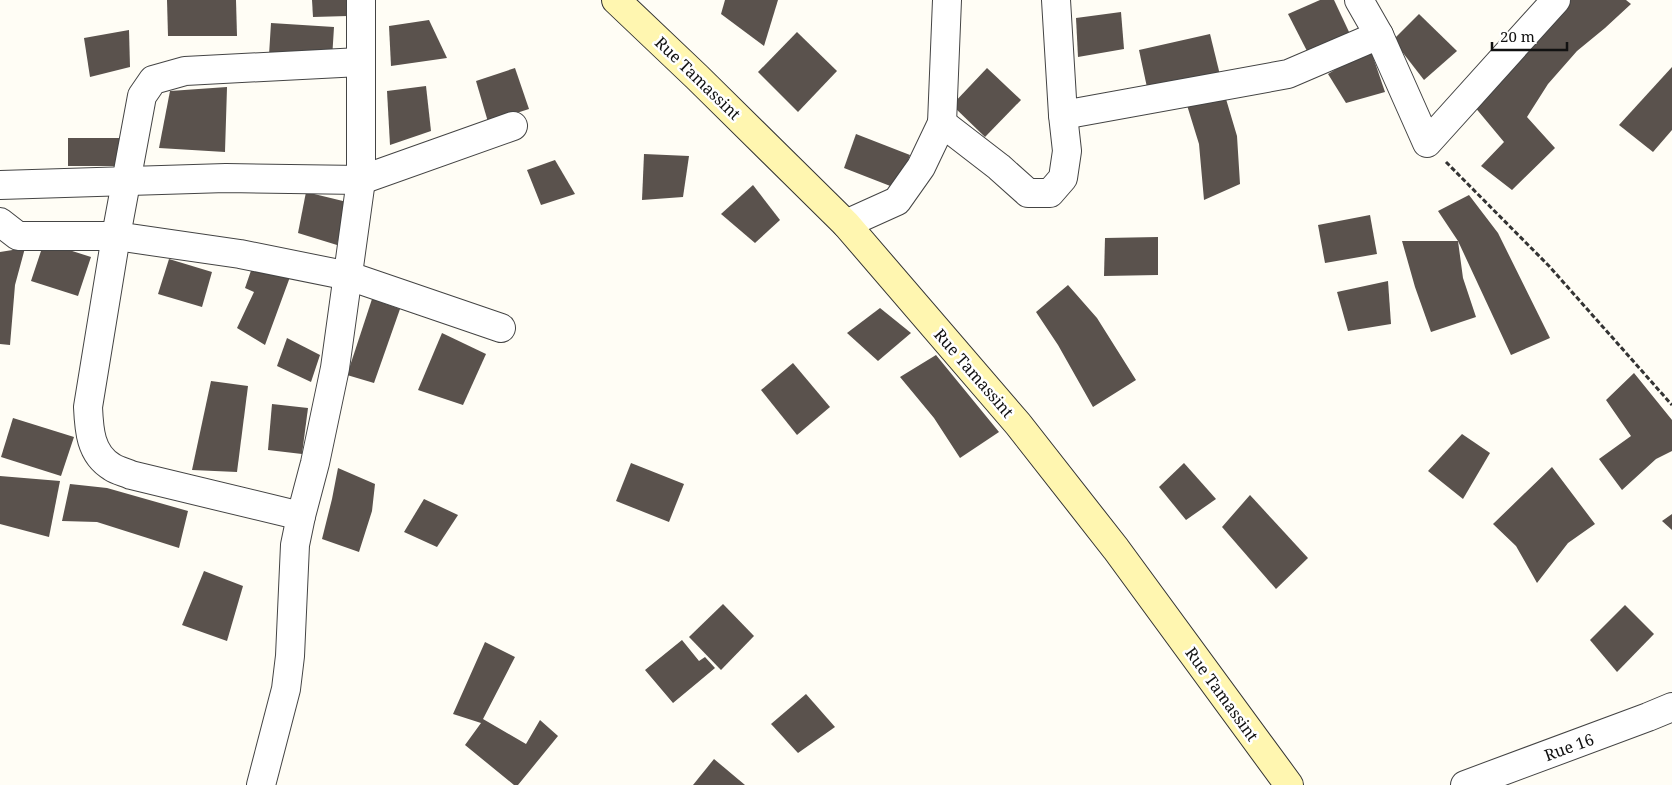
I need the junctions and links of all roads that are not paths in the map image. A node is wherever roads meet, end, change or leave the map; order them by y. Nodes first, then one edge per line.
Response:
1 (361, 0) edge
2 (616, 0) edge
3 (948, 0) edge
4 (1056, 0) edge
5 (1360, 0) edge
6 (1556, 0) edge
7 (1379, 34) junction
8 (360, 62) junction
9 (1063, 115) junction
10 (942, 122) junction
11 (513, 126) dead end
12 (361, 180) junction
13 (126, 181) junction
14 (0, 184) edge
15 (0, 222) edge
16 (846, 224) junction
17 (116, 236) junction
18 (349, 276) junction
19 (501, 328) dead end
20 (301, 516) junction
21 (1672, 706) edge
22 (261, 785) edge
23 (1289, 785) edge
24 (1465, 785) edge

1 - 8 street
2 - 16 main road, Rue Tamassint
3 - 10 street
4 - 9 street
5 - 7 street
6 - 7 street
7 - 9 street
8 - 12 street
8 - 13 street
9 - 10 street
10 - 16 street
11 - 12 street
12 - 13 street
12 - 18 street
13 - 14 street
13 - 17 street
15 - 17 street
16 - 23 main road, Rue Tamassint
17 - 18 street
17 - 20 street
18 - 19 street
18 - 20 street
20 - 22 street
21 - 24 street, Rue 16

